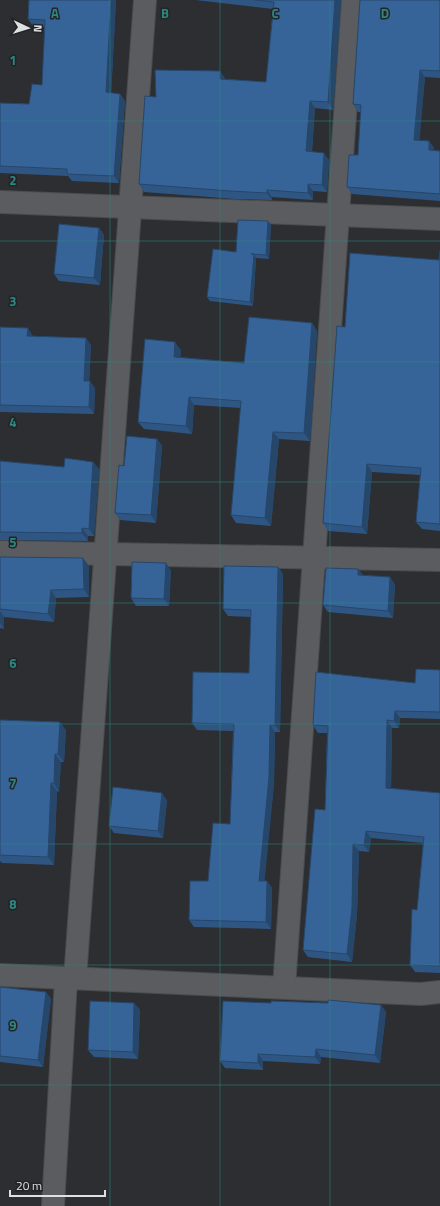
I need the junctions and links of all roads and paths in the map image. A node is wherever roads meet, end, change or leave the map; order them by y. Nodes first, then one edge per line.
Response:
1 (145, 0) edge
2 (352, 0) edge
3 (0, 202) edge
4 (130, 207) junction
5 (338, 215) junction
6 (440, 219) edge
7 (0, 552) edge
8 (106, 552) junction
9 (314, 558) junction
10 (440, 560) edge
11 (0, 975) edge
12 (70, 979) junction
13 (284, 987) junction
14 (440, 992) edge
15 (53, 1206) edge

1 - 4 street
2 - 5 street
3 - 4 street
4 - 5 street
4 - 8 street
5 - 6 street
5 - 9 street
7 - 8 street
8 - 9 street
8 - 12 street
9 - 10 street
9 - 13 street
11 - 12 street
12 - 13 street
12 - 15 street
13 - 14 street

